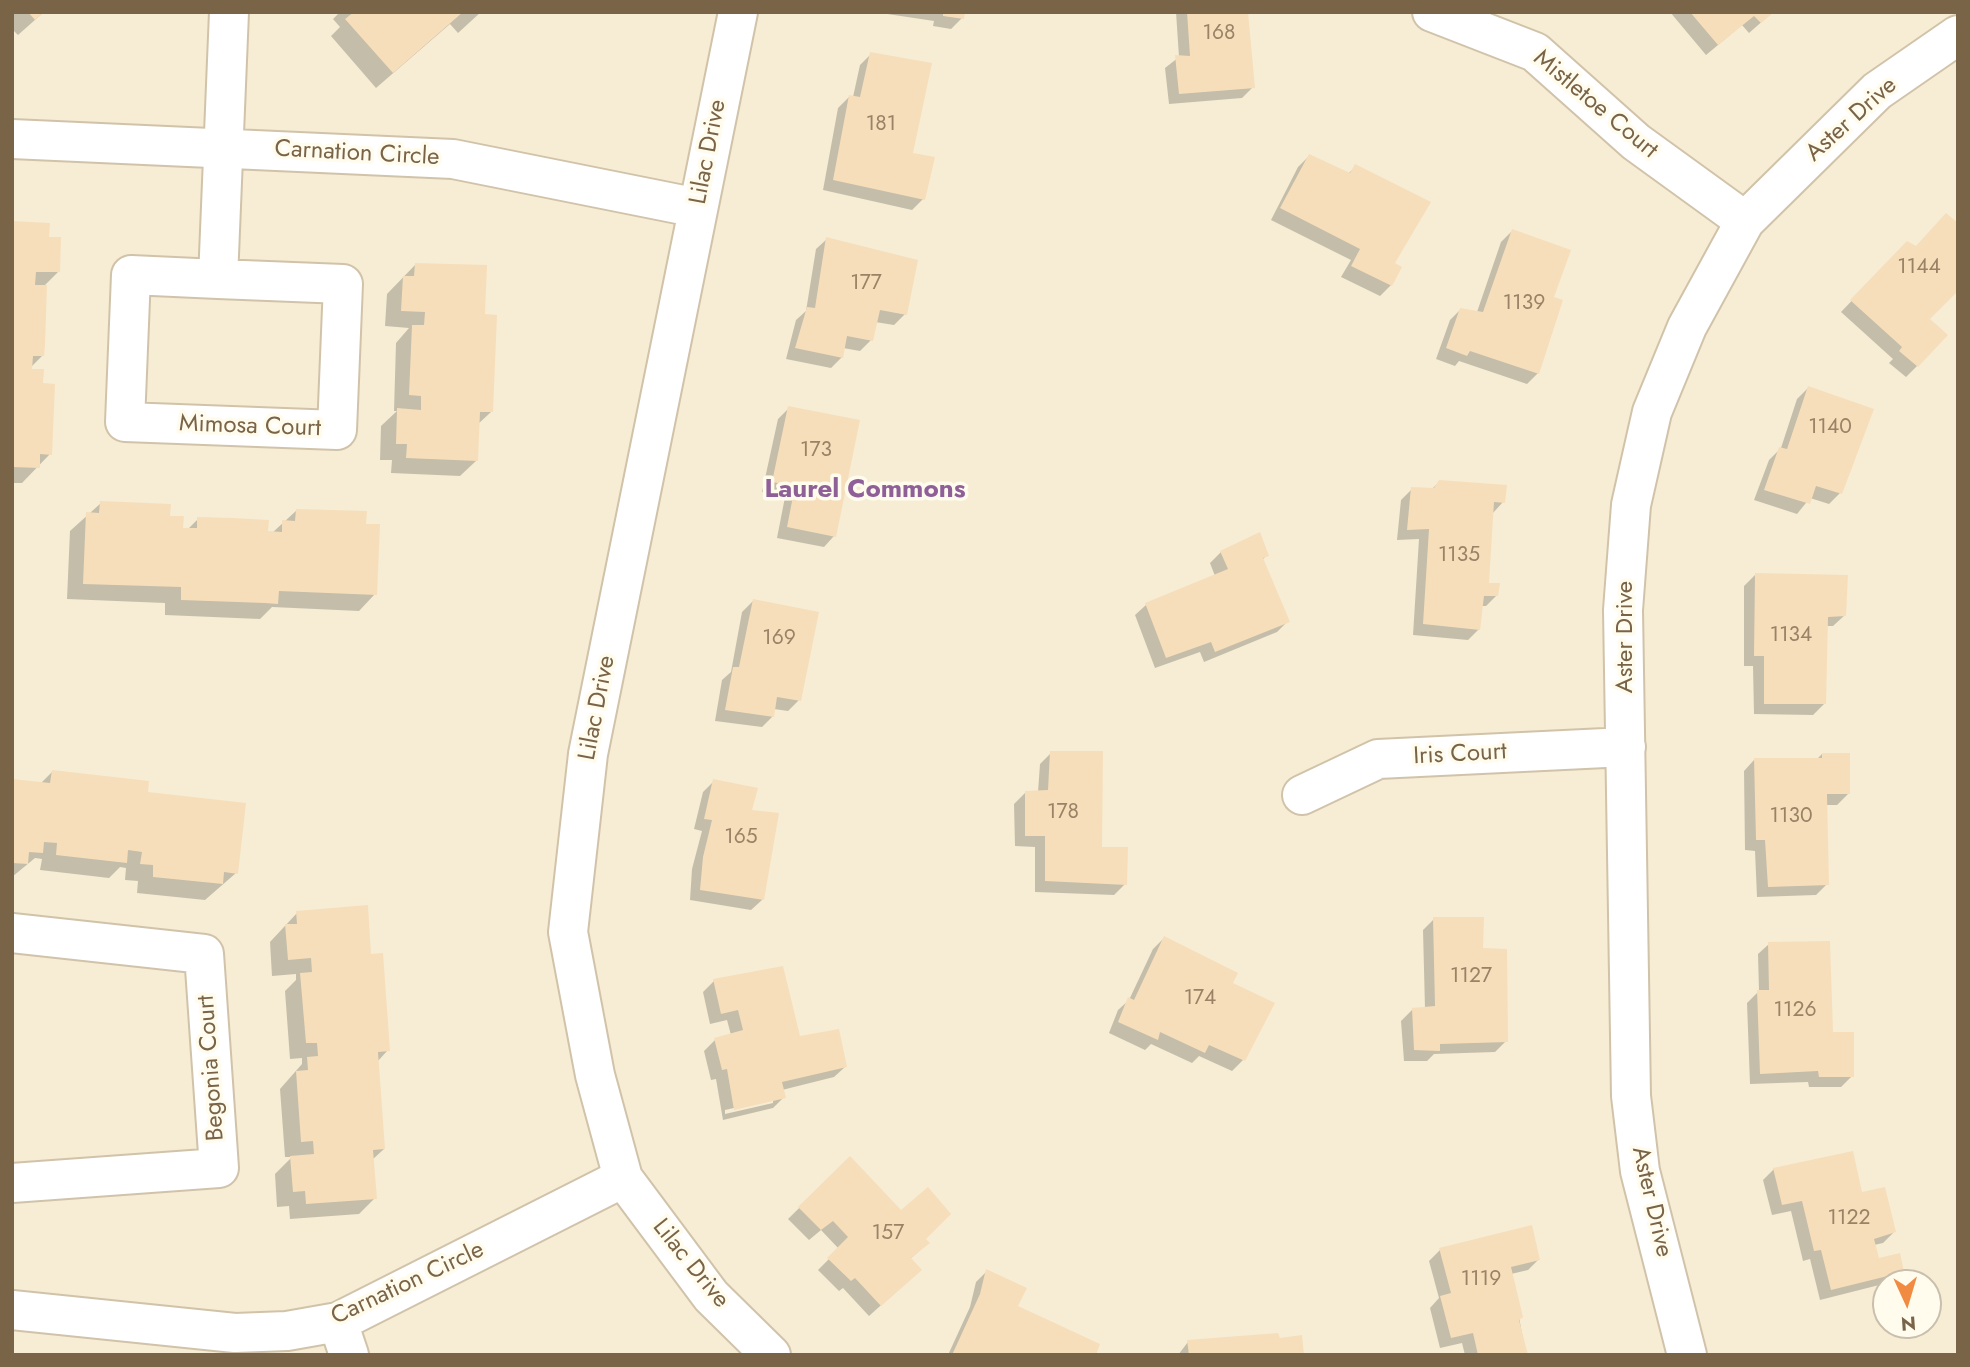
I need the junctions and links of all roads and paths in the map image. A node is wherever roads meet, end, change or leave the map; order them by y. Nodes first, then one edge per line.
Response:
1 (229, 12) edge
2 (738, 12) edge
3 (1432, 12) edge
4 (1958, 35) edge
5 (12, 139) edge
6 (223, 148) junction
7 (698, 208) junction
8 (1745, 221) junction
9 (218, 279) junction
10 (1626, 747) junction
11 (1302, 795) dead end
12 (12, 933) edge
13 (623, 1178) junction
14 (12, 1183) edge
15 (12, 1310) edge
16 (344, 1338) edge
17 (771, 1355) edge
18 (1688, 1355) edge

1 - 6 street
2 - 7 street, Lilac Drive
3 - 8 street, Mistletoe Court
4 - 8 street, Aster Drive
5 - 6 street, Carnation Circle
6 - 7 street, Carnation Circle
6 - 9 street
7 - 13 street, Lilac Drive
8 - 10 street, Aster Drive
9 - 9 street, Mimosa Court
10 - 11 street, Iris Court
10 - 18 street, Aster Drive
12 - 14 street, Begonia Court
13 - 16 street, Carnation Circle
13 - 17 street, Lilac Drive
15 - 16 street, Carnation Circle

